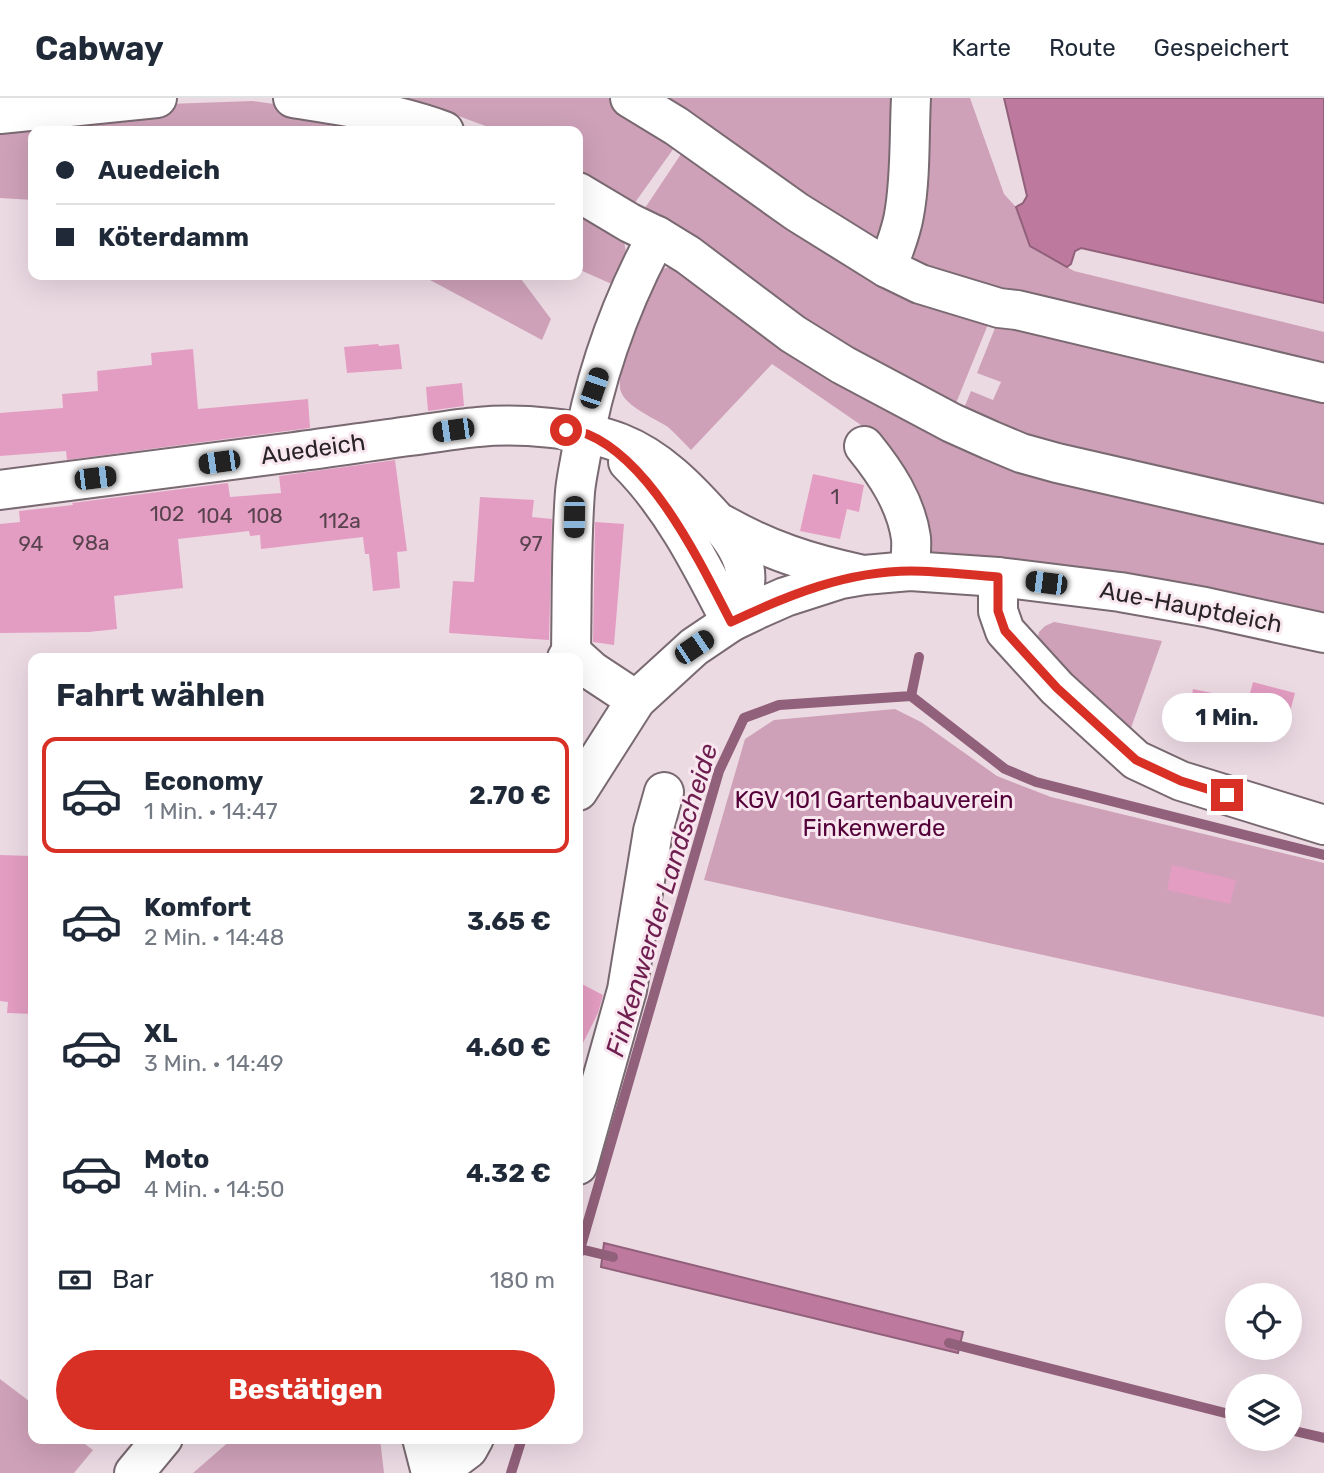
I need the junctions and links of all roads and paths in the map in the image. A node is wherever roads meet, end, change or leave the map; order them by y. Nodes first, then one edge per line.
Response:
1 (157, 98) edge
2 (293, 98) edge
3 (630, 98) edge
4 (911, 98) edge
5 (0, 114) edge
6 (427, 126) edge
7 (583, 195) edge
8 (657, 236) junction
9 (887, 268) junction
10 (1324, 383) edge
11 (584, 433) junction
12 (864, 446) dead end
13 (0, 490) edge
14 (718, 522) junction
15 (1324, 524) edge
16 (910, 571) junction
17 (864, 575) junction
18 (998, 577) junction
19 (731, 622) junction
20 (1324, 633) edge
21 (569, 653) edge
22 (583, 665) edge
23 (636, 700) junction
24 (583, 783) edge
25 (664, 792) dead end
26 (1324, 824) edge
27 (583, 1147) edge
28 (158, 1444) edge
29 (424, 1444) edge
30 (433, 1444) edge
31 (471, 1444) edge
32 (134, 1473) edge
33 (433, 1473) edge

1 - 5 street
2 - 6 street
3 - 9 street
4 - 9 street
7 - 8 street
8 - 11 street
8 - 15 street
9 - 10 street
11 - 13 street, Auedeich
11 - 14 street, Auedeich
11 - 19 street, Auedeich
11 - 21 street
12 - 16 street
14 - 17 street, Auedeich
14 - 19 street, Auedeich
16 - 17 street, Aue-Hauptdeich
16 - 18 street, Aue-Hauptdeich
17 - 19 street, Aue-Hauptdeich
18 - 20 street, Aue-Hauptdeich
18 - 26 street
19 - 23 street, Aue-Hauptdeich
22 - 23 street
23 - 24 street, Aue-Hauptdeich
25 - 27 street
28 - 32 street
29 - 33 street
30 - 33 street
31 - 33 street

